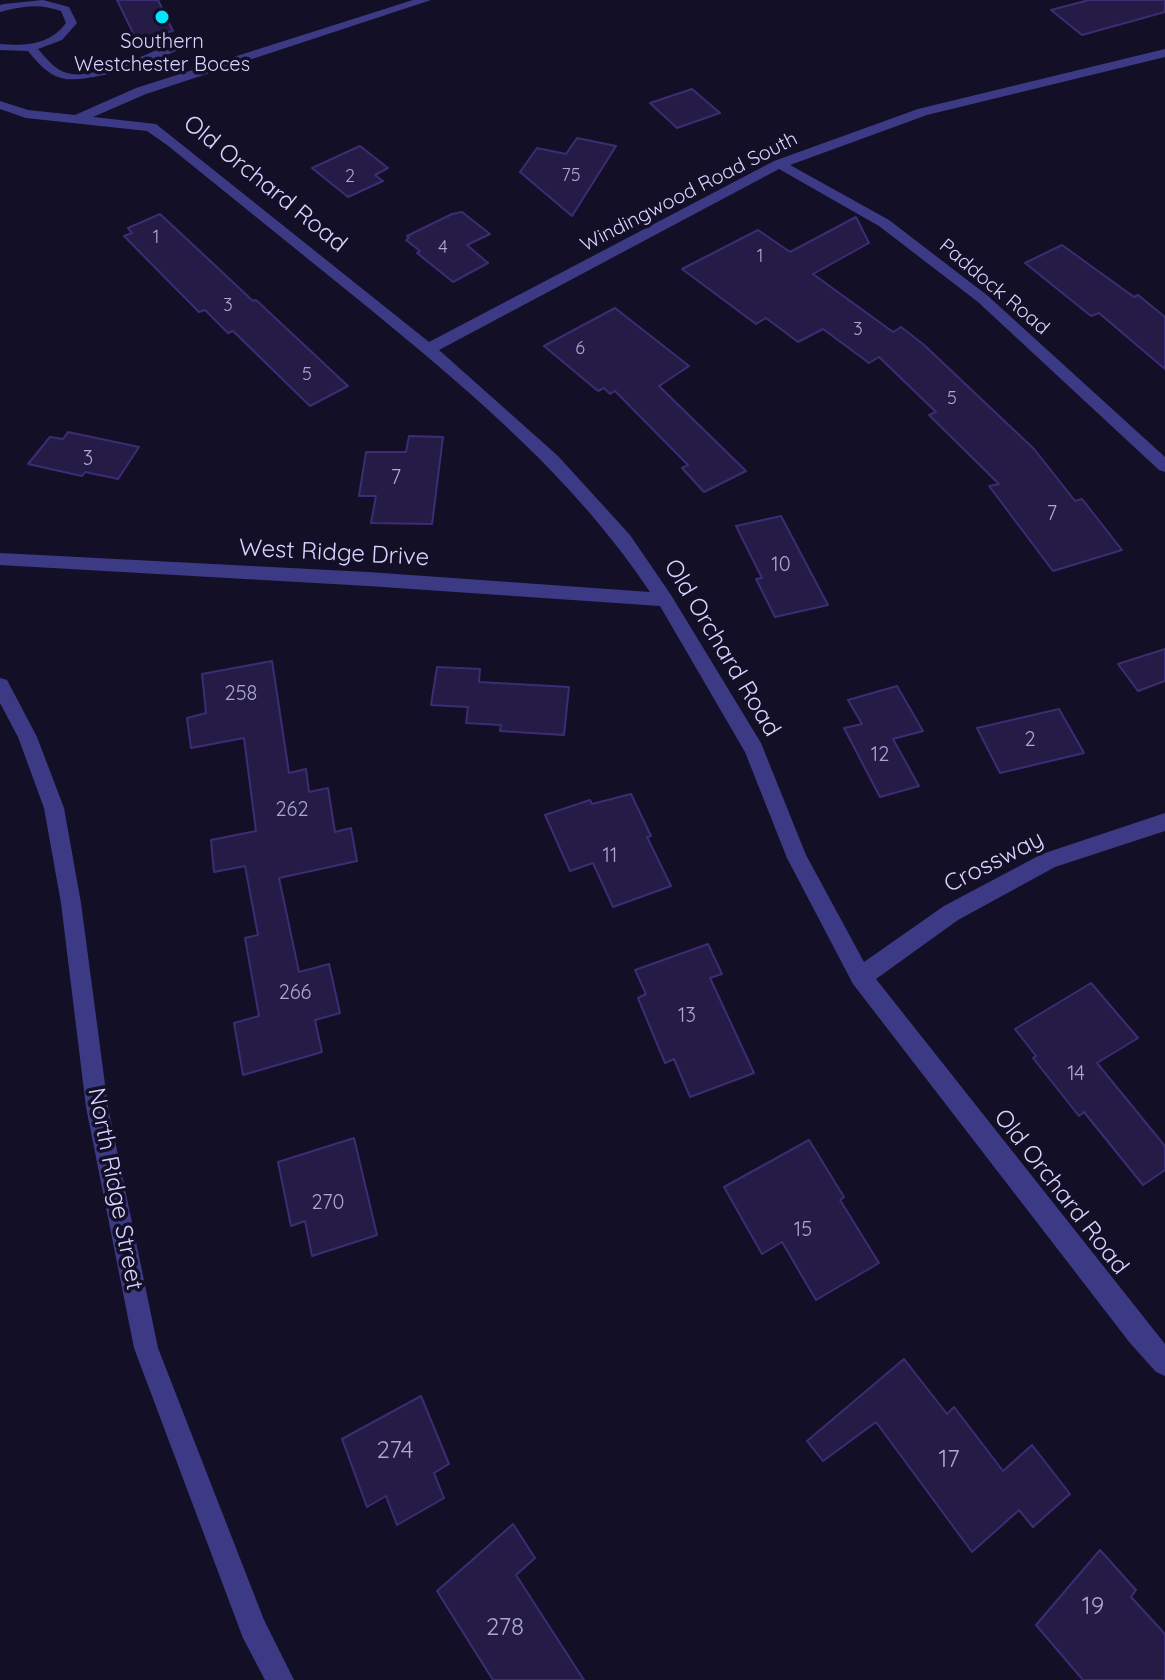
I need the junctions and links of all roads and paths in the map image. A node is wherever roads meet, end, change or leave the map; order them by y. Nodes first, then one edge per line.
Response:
1 (425, 0) edge
2 (0, 9) edge
3 (190, 40) dead end
4 (0, 47) edge
5 (31, 48) junction
6 (1162, 57) edge
7 (0, 105) edge
8 (77, 119) junction
9 (779, 164) junction
10 (428, 349) junction
11 (1165, 466) edge
12 (0, 559) edge
13 (665, 600) junction
14 (0, 685) edge
15 (1165, 822) edge
16 (861, 977) junction
17 (1165, 1363) edge
18 (280, 1680) edge

1 - 8 street
2 - 5 lane
3 - 5 lane
4 - 5 lane
6 - 9 street, Windingwood Road South
7 - 8 street, Old Orchard Road
8 - 10 street, Old Orchard Road
9 - 10 street, Windingwood Road South
9 - 11 street, Paddock Road
10 - 13 street, Old Orchard Road
12 - 13 street, West Ridge Drive
13 - 16 street, Old Orchard Road
14 - 18 street, North Ridge Street
15 - 16 street, Crossway
16 - 17 street, Old Orchard Road

